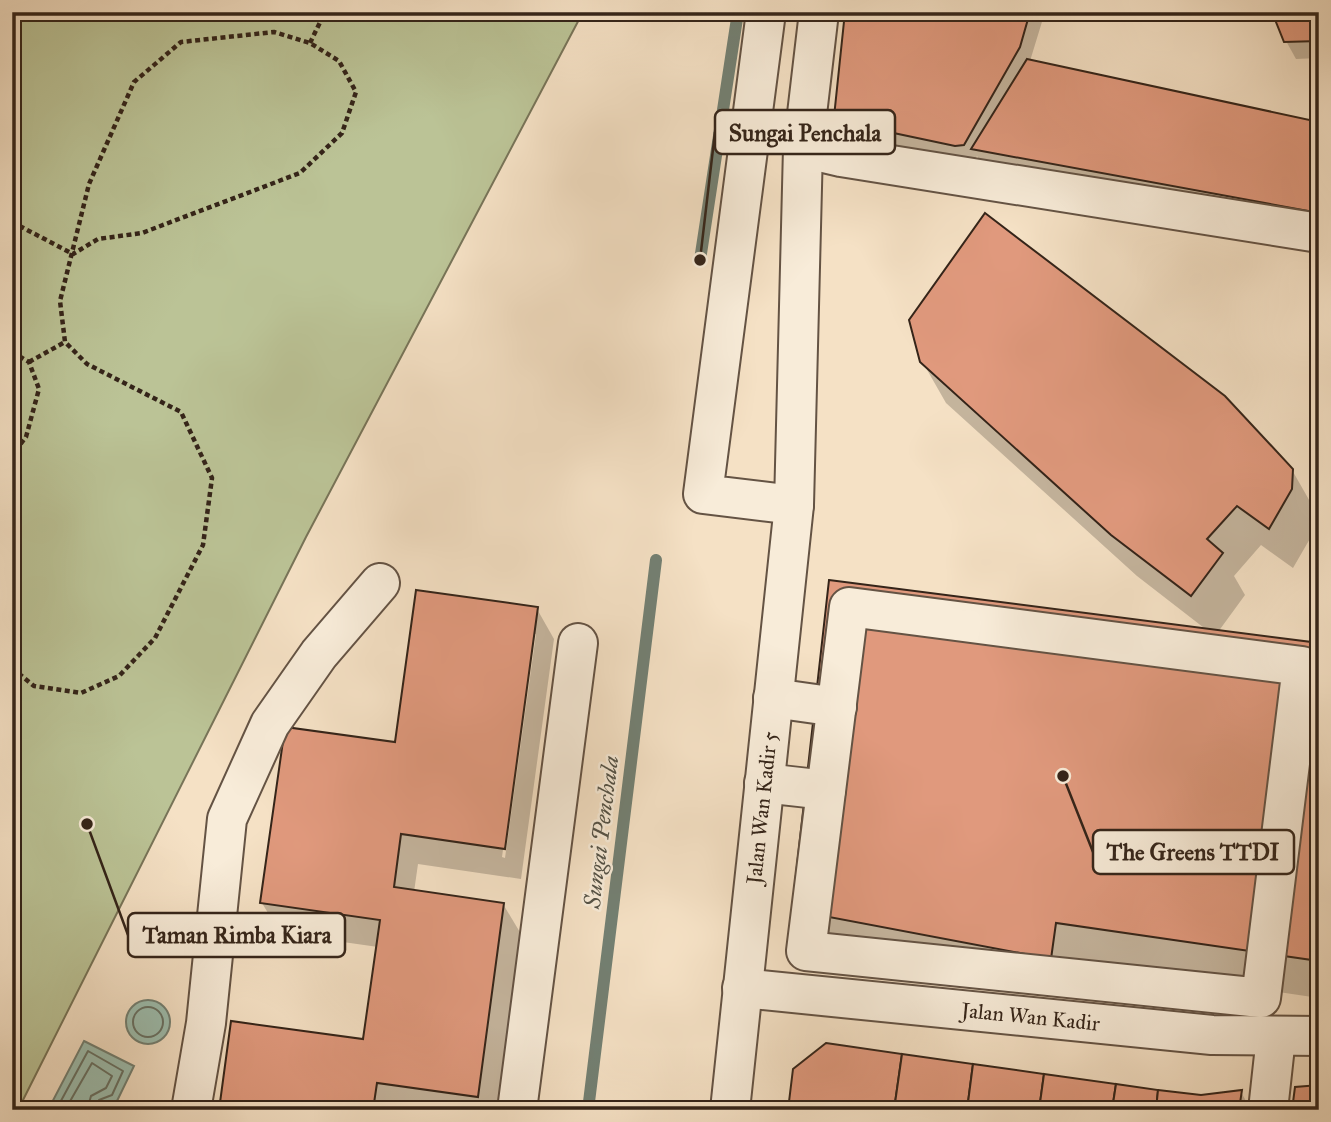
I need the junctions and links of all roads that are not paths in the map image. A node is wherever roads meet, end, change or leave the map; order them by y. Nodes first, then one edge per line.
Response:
1 (766, 12) edge
2 (819, 12) edge
3 (803, 148) junction
4 (1319, 233) edge
5 (794, 505) junction
6 (380, 583) dead end
7 (578, 643) dead end
8 (773, 698) junction
9 (837, 707) junction
10 (764, 783) junction
11 (826, 790) junction
12 (742, 988) junction
13 (1319, 1036) edge
14 (1276, 1037) junction
15 (191, 1110) edge
16 (517, 1110) edge
17 (730, 1110) edge
18 (1268, 1110) edge

1 - 5 street
2 - 3 street, Jalan Wan Kadir 5
3 - 4 street
3 - 5 street, Jalan Wan Kadir 5
5 - 8 street, Jalan Wan Kadir 5
6 - 15 street
7 - 16 street
8 - 9 street
8 - 10 street, Jalan Wan Kadir 5
9 - 11 street
9 - 11 street
10 - 11 street
10 - 12 street, Jalan Wan Kadir 5
12 - 14 street, Jalan Wan Kadir
12 - 17 street, Jalan Wan Kadir 5
13 - 14 street, Jalan Wan Kadir
14 - 18 street

